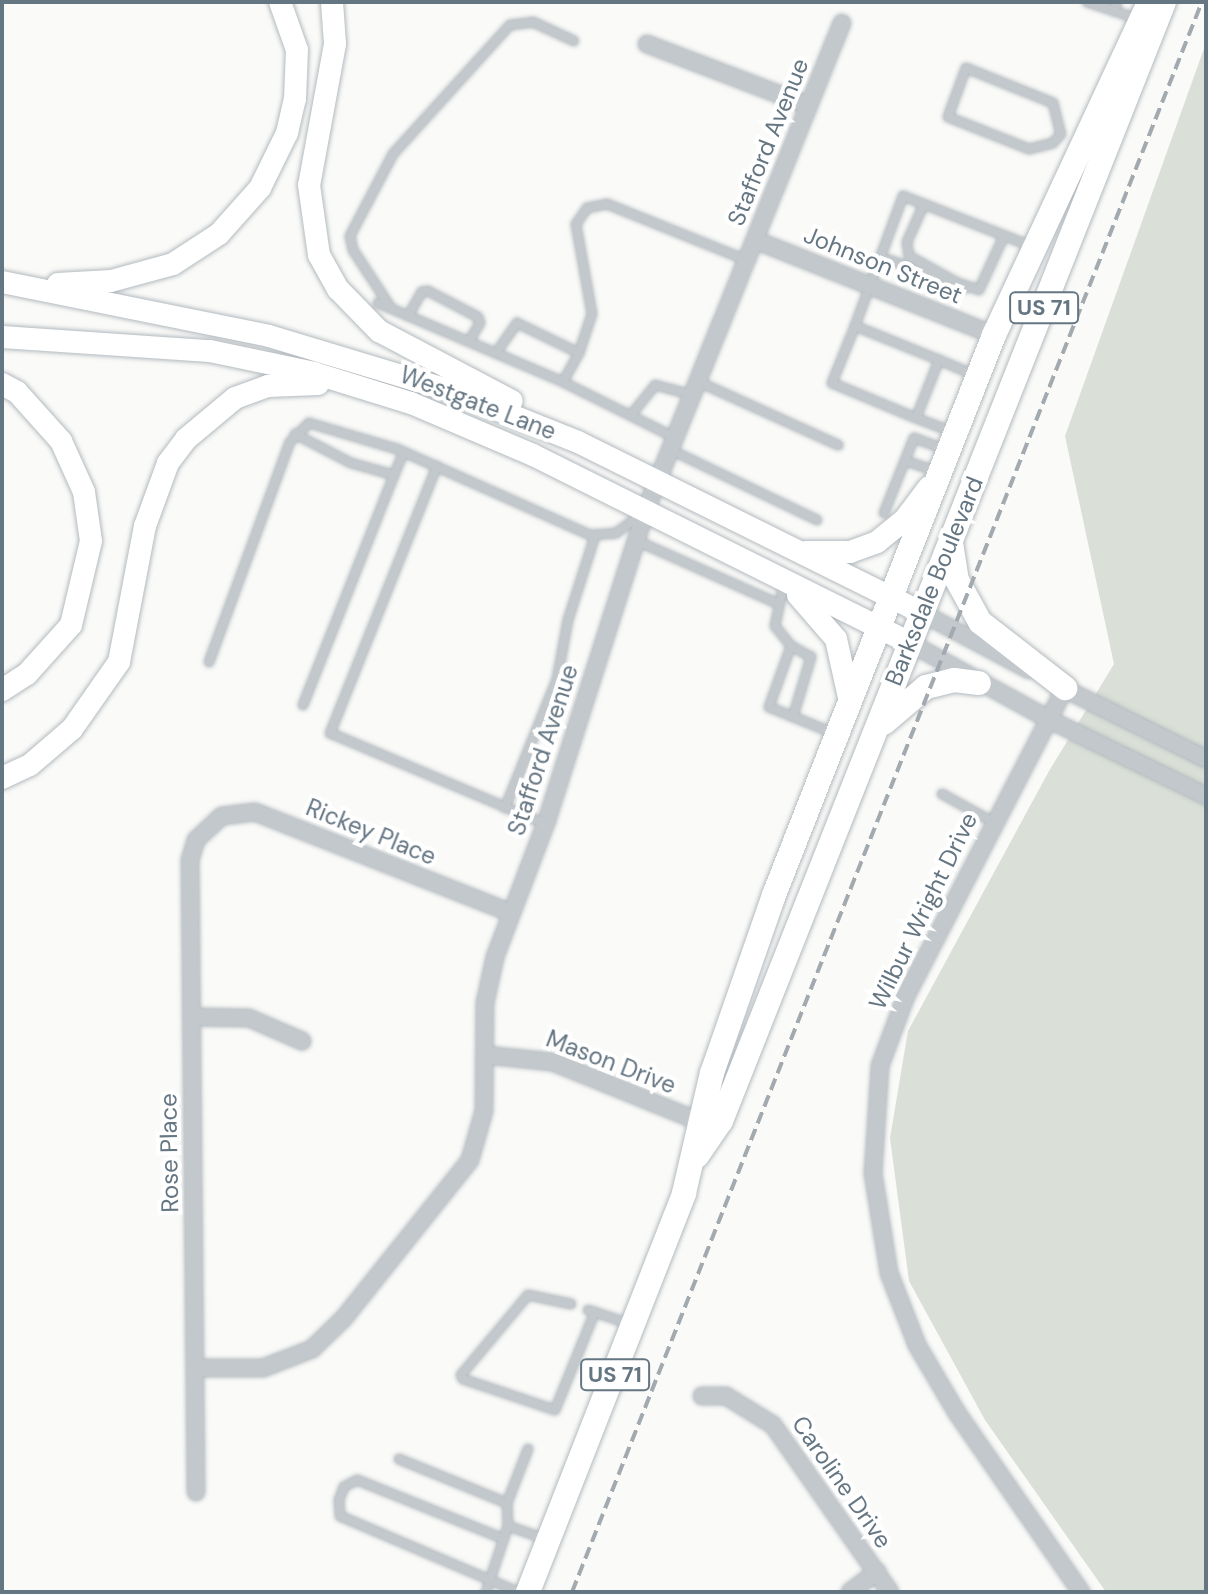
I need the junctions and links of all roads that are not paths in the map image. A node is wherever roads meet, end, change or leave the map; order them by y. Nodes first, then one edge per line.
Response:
1 (280, 2) edge
2 (332, 2) edge
3 (1087, 2) edge
4 (1164, 2) edge
5 (1116, 6) edge
6 (1148, 16) edge
7 (842, 23) dead end
8 (574, 41) dead end
9 (647, 44) dead end
10 (809, 106) junction
11 (1072, 139) junction
12 (1106, 153) junction
13 (924, 204) junction
14 (1004, 236) junction
15 (755, 240) junction
16 (1033, 247) junction
17 (880, 257) junction
18 (747, 260) junction
19 (2, 281) edge
20 (870, 284) junction
21 (971, 291) junction
22 (378, 303) dead end
23 (391, 308) junction
24 (408, 316) junction
25 (855, 326) junction
26 (994, 335) junction
27 (2, 337) edge
28 (469, 341) junction
29 (1027, 349) junction
30 (496, 353) junction
31 (579, 353) junction
32 (939, 360) junction
33 (978, 377) junction
34 (563, 382) junction
35 (2, 384) edge
36 (364, 387) junction
37 (696, 388) junction
38 (631, 415) junction
39 (916, 418) junction
40 (295, 434) junction
41 (578, 442) junction
42 (674, 444) junction
43 (838, 445) dead end
44 (404, 452) junction
45 (948, 452) junction
46 (906, 461) junction
47 (437, 466) junction
48 (394, 475) junction
49 (658, 481) junction
50 (645, 512) junction
51 (884, 513) dead end
52 (817, 520) dead end
53 (595, 536) junction
54 (951, 536) junction
55 (635, 540) junction
56 (792, 549) junction
57 (784, 591) junction
58 (891, 598) junction
59 (922, 613) junction
60 (879, 628) junction
61 (910, 643) junction
62 (791, 646) junction
63 (209, 662) dead end
64 (979, 683) junction
65 (1065, 688) junction
66 (2, 690) edge
67 (850, 702) junction
68 (303, 705) dead end
69 (793, 717) junction
70 (1048, 719) junction
71 (874, 733) junction
72 (837, 735) junction
73 (1206, 759) edge
74 (2, 778) edge
75 (942, 794) dead end
76 (1206, 796) edge
77 (505, 808) junction
78 (213, 822) joint
79 (993, 822) junction
80 (546, 824) junction
81 (774, 895) junction
82 (805, 907) junction
83 (511, 913) junction
84 (192, 1017) junction
85 (302, 1041) dead end
86 (485, 1055) junction
87 (707, 1125) junction
88 (571, 1304) dead end
89 (635, 1326) junction
90 (195, 1368) junction
91 (702, 1396) dead end
92 (528, 1449) dead end
93 (399, 1459) dead end
94 (196, 1492) dead end
95 (507, 1503) junction
96 (508, 1526) junction
97 (504, 1539) junction
98 (549, 1540) junction
99 (877, 1572) junction
100 (490, 1580) junction
101 (486, 1592) edge
102 (518, 1592) edge
103 (528, 1592) edge
104 (850, 1592) edge
105 (890, 1592) edge
106 (1081, 1592) edge

1 - 19 main road
2 - 41 main road
3 - 5 lane
4 - 6 main road, Barksdale Boulevard / US 71
5 - 6 lane
6 - 11 main road, Barksdale Boulevard / US 71
6 - 12 main road, Barksdale Boulevard / US 71
7 - 10 street, Stafford Avenue
8 - 23 lane
9 - 10 street
10 - 15 street, Stafford Avenue
11 - 11 lane
11 - 12 lane
11 - 16 main road, Barksdale Boulevard / US 71
12 - 29 main road, Barksdale Boulevard / US 71
13 - 14 lane
13 - 17 lane
13 - 21 lane
14 - 16 lane
14 - 21 lane
15 - 18 street, Stafford Avenue
15 - 20 street, Johnson Street
16 - 26 main road, Barksdale Boulevard / US 71
17 - 20 lane
17 - 21 lane
18 - 31 lane
18 - 37 street, Stafford Avenue
19 - 41 main road, Westgate Lane
20 - 25 lane
20 - 26 street, Johnson Street
22 - 23 lane
23 - 24 lane
24 - 28 lane
24 - 28 lane
25 - 32 lane
25 - 39 lane
26 - 29 main road
26 - 33 main road, Barksdale Boulevard / US 71
27 - 36 main road, Westgate Lane
28 - 30 lane
29 - 54 main road, Barksdale Boulevard / US 71
30 - 31 lane
30 - 34 lane
31 - 34 lane
32 - 33 lane
32 - 39 lane
33 - 45 main road, Barksdale Boulevard / US 71
34 - 38 lane
35 - 66 main road
36 - 50 main road, Westgate Lane
36 - 74 main road
37 - 38 lane
37 - 42 street, Stafford Avenue
37 - 43 lane
38 - 42 lane
39 - 45 lane
40 - 44 lane
40 - 48 lane
40 - 63 lane
41 - 49 main road, Westgate Lane
42 - 49 street, Stafford Avenue
42 - 52 lane
44 - 47 lane
44 - 48 lane
45 - 46 lane
45 - 46 lane
45 - 56 main road
45 - 58 main road, Barksdale Boulevard / US 71
46 - 51 lane
47 - 53 lane
47 - 77 lane
48 - 68 lane
49 - 50 street, Stafford Avenue
49 - 56 main road, Westgate Lane
50 - 53 lane
50 - 55 street, Stafford Avenue
50 - 57 main road, Westgate Lane
53 - 77 lane
54 - 59 main road, Barksdale Boulevard / US 71
54 - 65 main road
55 - 57 lane
55 - 80 street, Stafford Avenue
56 - 58 main road, Westgate Lane
57 - 60 main road, Westgate Lane
57 - 62 lane
57 - 67 main road
58 - 59 main road, Westgate Lane
58 - 60 main road, Barksdale Boulevard / US 71
59 - 61 main road, Barksdale Boulevard / US 71
59 - 65 street
60 - 61 main road, Westgate Lane
60 - 67 main road, Barksdale Boulevard / US 71
61 - 64 street
61 - 71 main road, Barksdale Boulevard / US 71
62 - 69 lane
62 - 69 lane
64 - 70 street
64 - 71 main road
65 - 70 street, Wilbur Wright Drive
65 - 73 street
67 - 72 main road, Barksdale Boulevard / US 71
69 - 72 lane
70 - 76 street
70 - 79 street, Wilbur Wright Drive
71 - 82 main road, Barksdale Boulevard / US 71
72 - 81 main road, Barksdale Boulevard / US 71
75 - 79 lane
77 - 80 lane
78 - 83 street, Rickey Place
78 - 84 street, Rose Place
79 - 106 street, Wilbur Wright Drive
80 - 83 street, Stafford Avenue
81 - 82 main road
81 - 87 main road, Barksdale Boulevard / US 71
82 - 87 main road, Barksdale Boulevard / US 71
83 - 86 street, Stafford Avenue
84 - 85 street
84 - 90 street, Rose Place
86 - 87 street, Mason Drive
86 - 90 street, Stafford Avenue
87 - 89 main road, Barksdale Boulevard / US 71
88 - 89 lane
89 - 98 main road, Barksdale Boulevard / US 71
90 - 94 street, Rose Place
91 - 99 street, Caroline Drive
92 - 95 lane
93 - 95 lane
95 - 96 lane
96 - 97 lane
96 - 98 lane
97 - 100 lane
97 - 100 lane
98 - 103 main road, Barksdale Boulevard / US 71
99 - 104 street
99 - 105 street, Caroline Drive
100 - 101 lane
100 - 102 lane

